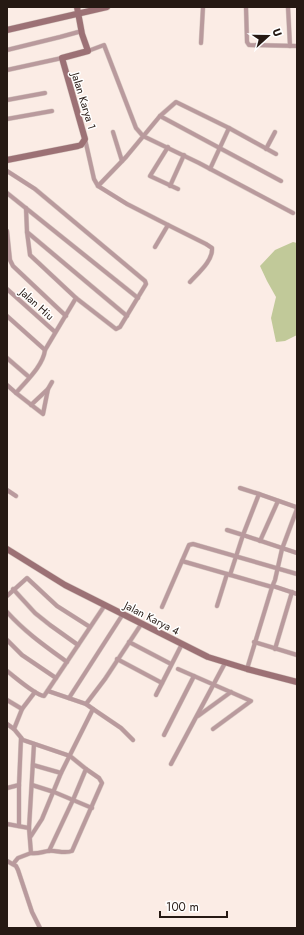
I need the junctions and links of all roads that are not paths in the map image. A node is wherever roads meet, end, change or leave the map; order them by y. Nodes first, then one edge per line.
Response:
1 (77, 7) edge
2 (107, 7) edge
3 (203, 7) edge
4 (246, 7) edge
5 (288, 7) edge
6 (78, 14) junction
7 (7, 30) edge
8 (82, 31) junction
9 (201, 44) dead end
10 (290, 46) junction
11 (297, 46) edge
12 (7, 50) edge
13 (88, 51) junction
14 (62, 58) junction
15 (7, 70) edge
16 (45, 93) dead end
17 (7, 100) edge
18 (52, 111) dead end
19 (160, 116) junction
20 (7, 119) edge
21 (229, 128) junction
22 (113, 132) dead end
23 (275, 132) dead end
24 (143, 136) junction
25 (85, 139) junction
26 (168, 148) junction
27 (219, 149) junction
28 (266, 149) junction
29 (276, 154) dead end
30 (184, 155) junction
31 (7, 160) edge
32 (122, 161) junction
33 (210, 169) junction
34 (7, 171) edge
35 (281, 181) dead end
36 (98, 186) junction
37 (170, 186) junction
38 (178, 189) dead end
39 (7, 193) edge
40 (26, 208) junction
41 (294, 213) dead end
42 (168, 225) junction
43 (7, 231) edge
44 (27, 232) junction
45 (155, 247) dead end
46 (8, 260) edge
47 (190, 282) dead end
48 (7, 289) edge
49 (76, 298) junction
50 (138, 298) junction
51 (7, 316) edge
52 (66, 316) junction
53 (127, 316) junction
54 (55, 332) junction
55 (45, 350) junction
56 (7, 358) edge
57 (29, 377) junction
58 (52, 382) dead end
59 (7, 385) edge
60 (48, 389) junction
61 (16, 393) junction
62 (32, 405) junction
63 (43, 414) junction
64 (41, 419) dead end
65 (240, 488) dead end
66 (7, 490) edge
67 (259, 494) junction
68 (16, 496) dead end
69 (278, 501) junction
70 (297, 508) edge
71 (227, 530) dead end
72 (243, 535) junction
73 (260, 541) junction
74 (7, 549) edge
75 (282, 549) junction
76 (297, 553) edge
77 (236, 555) junction
78 (182, 561) junction
79 (278, 568) junction
80 (228, 574) junction
81 (297, 574) edge
82 (272, 586) junction
83 (13, 589) junction
84 (295, 593) edge
85 (7, 596) edge
86 (105, 605) junction
87 (217, 606) dead end
88 (162, 607) dead end
89 (7, 612) edge
90 (123, 614) junction
91 (142, 623) junction
92 (90, 627) junction
93 (7, 640) edge
94 (129, 642) junction
95 (254, 642) junction
96 (182, 644) junction
97 (78, 645) junction
98 (275, 648) junction
99 (297, 655) edge
100 (117, 659) junction
101 (67, 662) junction
102 (225, 663) junction
103 (171, 664) junction
104 (178, 669) dead end
105 (247, 669) junction
106 (7, 671) edge
107 (194, 676) junction
108 (56, 678) junction
109 (297, 682) edge
110 (162, 683) junction
111 (214, 684) junction
112 (48, 691) junction
113 (35, 692) junction
114 (231, 692) junction
115 (156, 695) dead end
116 (69, 698) junction
117 (7, 700) edge
118 (86, 704) junction
119 (93, 709) junction
120 (22, 710) junction
121 (196, 717) junction
122 (7, 724) edge
123 (14, 729) junction
124 (213, 729) dead end
125 (164, 735) dead end
126 (22, 738) junction
127 (133, 740) dead end
128 (34, 744) junction
129 (70, 756) junction
130 (171, 764) dead end
131 (33, 765) junction
132 (86, 769) junction
133 (61, 773) junction
134 (32, 785) junction
135 (19, 786) junction
136 (7, 788) edge
137 (54, 792) junction
138 (73, 800) junction
139 (92, 808) junction
140 (7, 824) edge
141 (19, 826) junction
142 (30, 828) junction
143 (31, 836) junction
144 (49, 851) junction
145 (31, 853) junction
146 (7, 861) edge
147 (13, 864) junction
148 (40, 928) edge

1 - 6 street
2 - 6 street
3 - 9 street
4 - 10 street
5 - 10 street
6 - 7 street
6 - 8 street
8 - 12 street
8 - 13 street
10 - 11 street
13 - 14 street
13 - 24 street
14 - 15 street
14 - 25 street, Jalan Karya 1
16 - 17 street
18 - 20 street
19 - 21 street
19 - 24 street
19 - 27 street
21 - 27 street
21 - 28 street
22 - 32 street
23 - 28 street
24 - 26 street
24 - 32 street
25 - 31 street, Jalan Karya 1
25 - 36 street
26 - 30 street
26 - 37 street
27 - 33 street
27 - 35 street
28 - 29 street
30 - 33 street
30 - 37 street
32 - 36 street
33 - 41 street
34 - 50 street
36 - 42 street
37 - 38 street
39 - 40 street
40 - 44 street
40 - 50 street
42 - 45 street
42 - 47 street
43 - 46 street
44 - 49 street
44 - 53 street
46 - 52 street
48 - 54 street, Jalan Hiu
49 - 52 street
49 - 53 street
50 - 53 street
51 - 55 street
52 - 54 street
54 - 55 street
55 - 57 street
56 - 57 street
57 - 61 street
58 - 60 street
59 - 61 street
60 - 62 street
60 - 63 street
61 - 62 street
62 - 63 street
63 - 64 street
65 - 67 street
66 - 68 street
67 - 69 street
67 - 72 street
69 - 70 street
69 - 73 street
70 - 75 street
71 - 72 street
72 - 73 street
72 - 77 street
73 - 75 street
74 - 86 street, Jalan Karya 4
75 - 76 street
75 - 79 street
77 - 78 street
77 - 79 street
77 - 80 street
78 - 80 street
78 - 88 street
79 - 81 street
79 - 82 street
80 - 82 street
80 - 87 street
82 - 84 street
82 - 95 street
83 - 85 street
83 - 92 street
83 - 97 street
84 - 98 street
86 - 90 street, Jalan Karya 4
86 - 92 street
89 - 101 street
90 - 91 street, Jalan Karya 4
90 - 116 street
91 - 94 street
91 - 96 street, Jalan Karya 4
92 - 97 street
93 - 108 street
94 - 100 street
94 - 103 street
95 - 98 street
95 - 105 street
96 - 102 street, Jalan Karya 4
96 - 103 street
97 - 101 street
98 - 99 street
100 - 110 street
100 - 118 street
101 - 108 street
102 - 105 street, Jalan Karya 4
102 - 111 street
103 - 110 street
104 - 107 street
105 - 109 street, Jalan Karya 4
106 - 113 street
107 - 111 street
107 - 125 street
108 - 112 street
110 - 115 street
111 - 114 street
111 - 121 street
112 - 113 street
112 - 116 street
113 - 120 street
114 - 121 street
114 - 124 street
116 - 118 street
117 - 120 street
118 - 119 street
119 - 127 street
119 - 129 street
120 - 123 street
121 - 130 street
122 - 123 street
123 - 126 street
126 - 128 street
126 - 135 street
128 - 129 street
128 - 131 street
129 - 132 street
129 - 133 street
131 - 133 street
131 - 134 street
132 - 138 street
132 - 139 street
133 - 137 street
134 - 137 street
134 - 142 street
135 - 136 street
135 - 141 street
137 - 138 street
137 - 143 street
138 - 139 street
138 - 144 street
139 - 144 street
140 - 141 street
141 - 142 street
142 - 143 street
143 - 145 street
144 - 145 street
145 - 147 street
146 - 147 street
147 - 148 street

